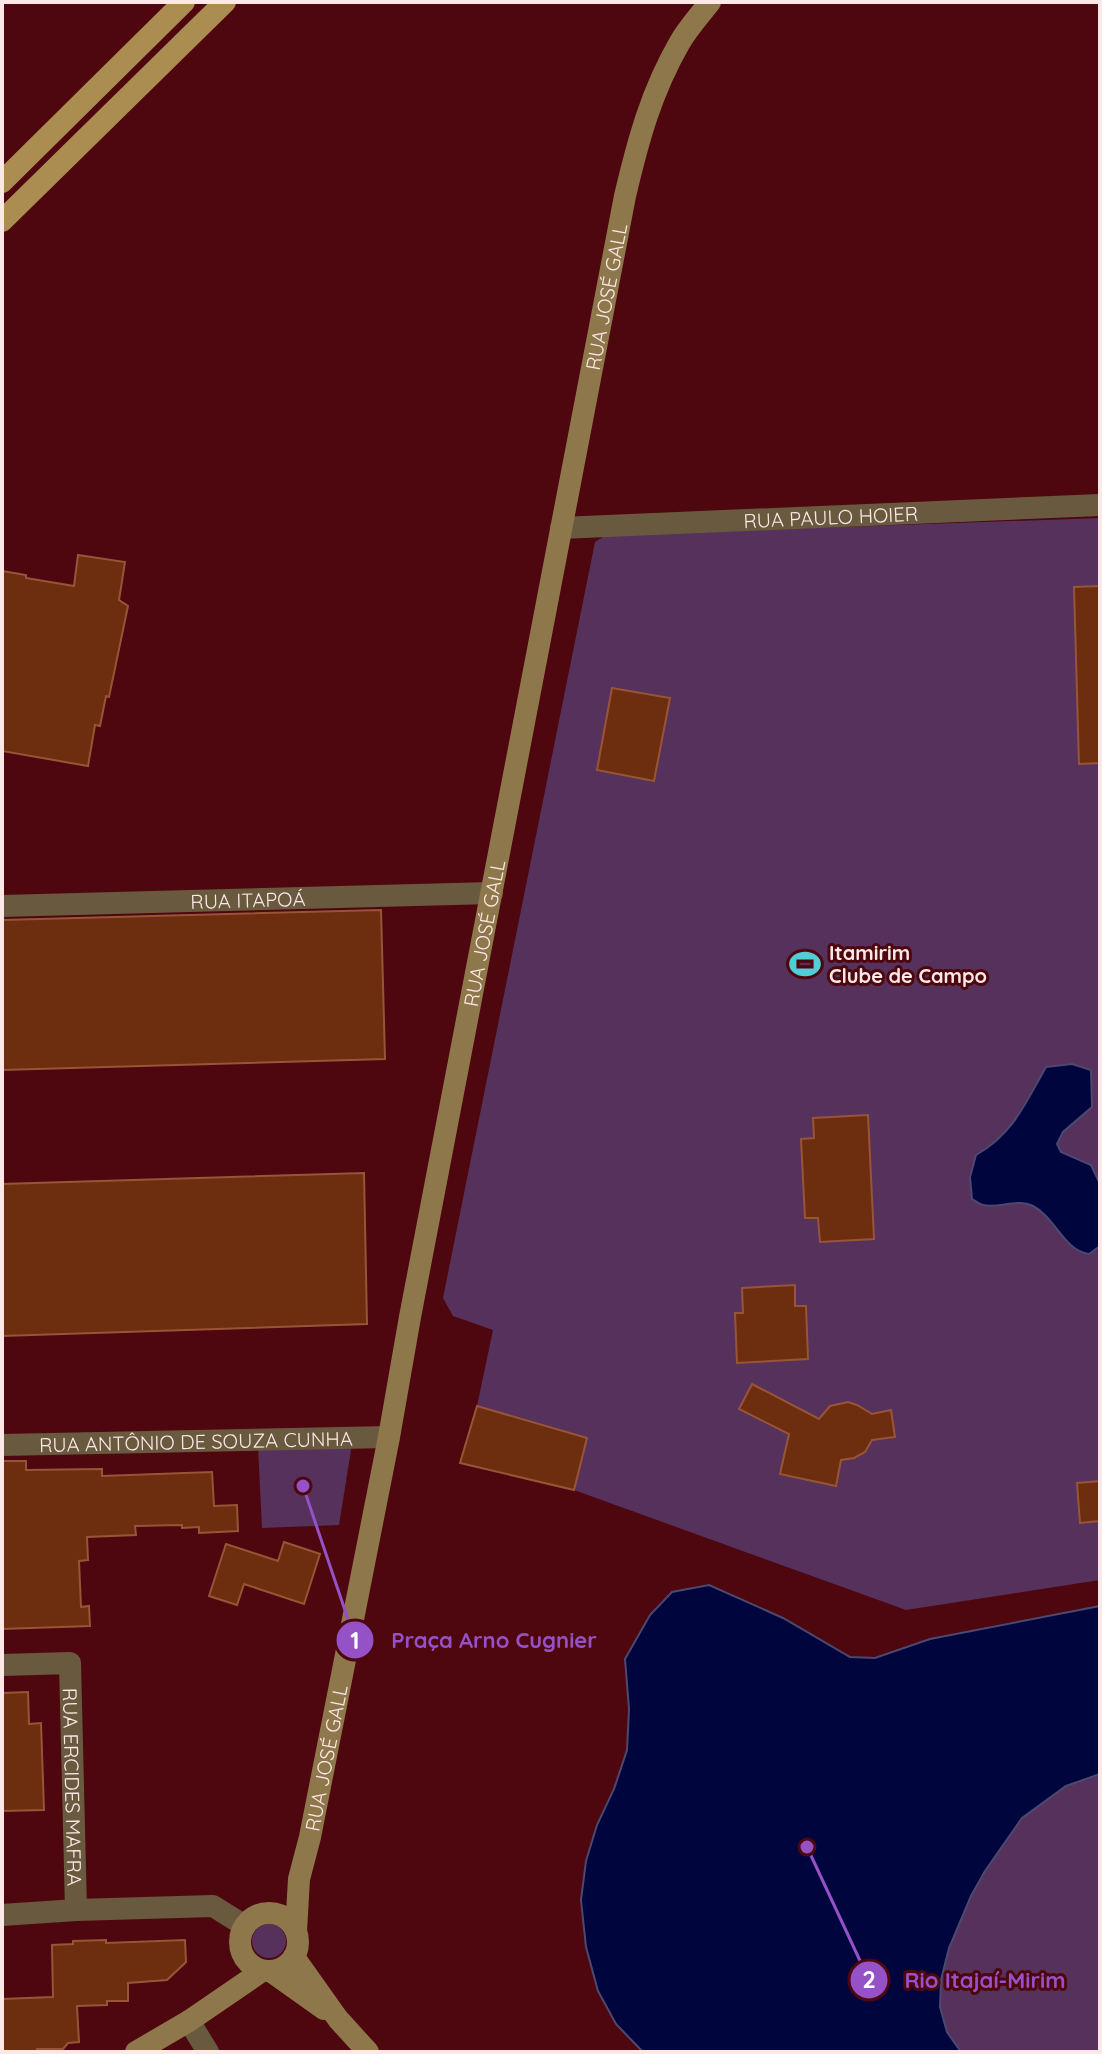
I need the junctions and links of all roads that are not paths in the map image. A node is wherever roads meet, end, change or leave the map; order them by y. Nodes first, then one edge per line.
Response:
1 (184, 2) edge
2 (225, 2) edge
3 (710, 2) edge
4 (2, 182) edge
5 (2, 221) edge
6 (1100, 505) edge
7 (561, 528) junction
8 (492, 893) junction
9 (2, 906) edge
10 (389, 1437) junction
11 (2, 1445) edge
12 (2, 1665) edge
13 (299, 1879) junction
14 (76, 1910) junction
15 (268, 1913) junction
16 (2, 1915) edge
17 (245, 1926) junction
18 (296, 1931) junction
19 (241, 1952) junction
20 (294, 1957) junction
21 (267, 1971) junction
22 (224, 1997) junction
23 (338, 2019) junction
24 (189, 2021) junction
25 (136, 2052) edge
26 (208, 2052) edge
27 (368, 2052) edge

1 - 4 main road
2 - 5 main road
3 - 7 main road, RUA JOSÉ GALL
6 - 7 street, RUA PAULO HOIER
7 - 8 main road, RUA JOSÉ GALL
8 - 9 street, RUA ITAPOÁ
8 - 10 main road, RUA JOSÉ GALL
10 - 11 street, RUA ANTÔNIO DE SOUZA CUNHA
10 - 13 main road, RUA JOSÉ GALL
12 - 14 street, RUA ERCIDES MAFRA
13 - 15 main road, RUA JOSÉ GALL
13 - 18 main road, RUA JOSÉ GALL
14 - 16 street
14 - 17 street
15 - 17 main road
15 - 18 main road
17 - 19 main road
18 - 20 main road
19 - 21 main road
19 - 22 main road
20 - 21 main road
20 - 23 main road
21 - 22 main road
21 - 23 main road
22 - 24 main road
23 - 27 main road
24 - 25 main road
24 - 26 street

